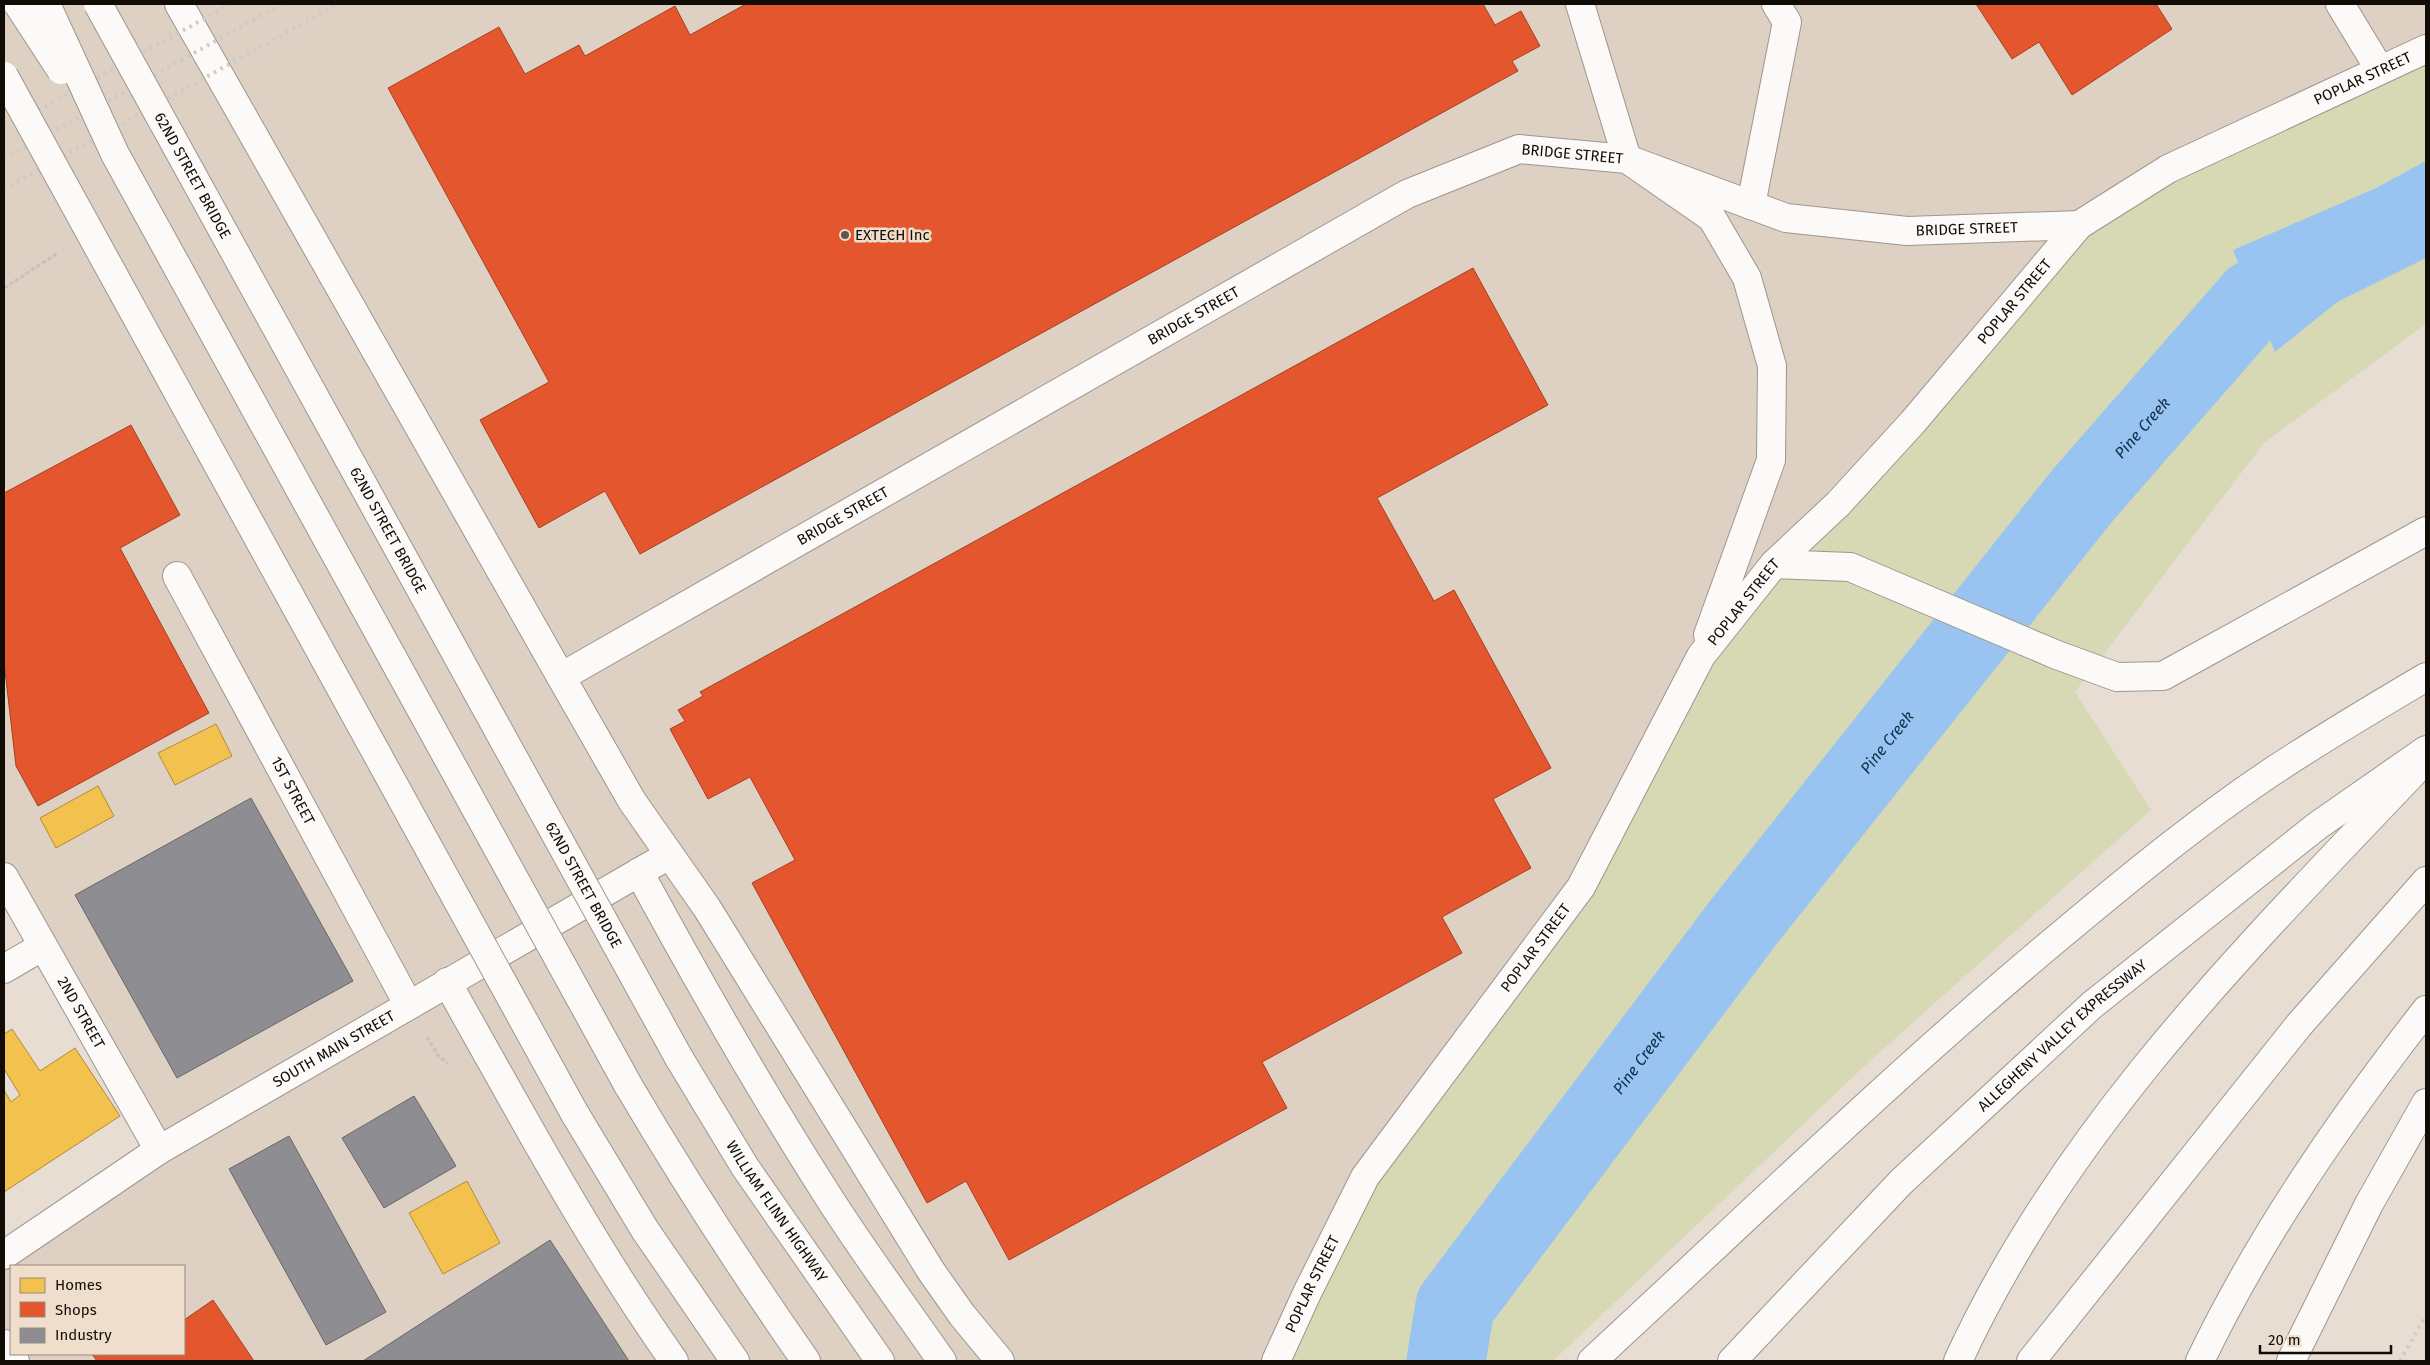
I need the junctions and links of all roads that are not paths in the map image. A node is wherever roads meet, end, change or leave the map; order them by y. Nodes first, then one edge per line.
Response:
1 (18, 4) edge
2 (46, 4) edge
3 (98, 4) edge
4 (179, 4) edge
5 (1580, 4) edge
6 (1776, 4) edge
7 (2340, 4) edge
8 (2426, 49) edge
9 (2380, 70) junction
10 (4, 76) edge
11 (115, 154) junction
12 (1627, 159) junction
13 (1751, 205) junction
14 (2079, 225) junction
15 (2426, 531) edge
16 (1774, 564) junction
17 (178, 576) dead end
18 (1701, 656) junction
19 (561, 677) junction
20 (2426, 678) edge
21 (2426, 750) edge
22 (2426, 759) edge
23 (669, 855) junction
24 (639, 872) junction
25 (4, 877) edge
26 (2426, 881) edge
27 (43, 946) junction
28 (4, 970) edge
29 (447, 982) junction
30 (408, 1004) junction
31 (2426, 1010) edge
32 (679, 1058) joint
33 (2426, 1103) edge
34 (159, 1150) junction
35 (4, 1255) edge
36 (674, 1361) edge
37 (735, 1361) edge
38 (806, 1361) edge
39 (880, 1361) edge
40 (942, 1361) edge
41 (1000, 1361) edge
42 (1276, 1361) edge
43 (1592, 1361) edge
44 (1732, 1361) edge
45 (1958, 1361) edge
46 (2031, 1361) edge
47 (2200, 1361) edge
48 (2291, 1361) edge

1 - 11 main road, bridge
2 - 11 main road, bridge
3 - 32 main road, 62ND STREET BRIDGE, bridge
4 - 19 main road
5 - 12 main road
6 - 13 main road
7 - 9 main road
8 - 9 main road, POPLAR STREET
9 - 14 main road, POPLAR STREET
10 - 37 main road, bridge
11 - 38 main road, bridge
12 - 13 main road, BRIDGE STREET
12 - 18 main road
12 - 19 main road, BRIDGE STREET
13 - 14 main road, BRIDGE STREET
14 - 16 main road, POPLAR STREET
15 - 16 main road
16 - 18 main road, POPLAR STREET
17 - 30 main road, 1ST STREET
18 - 42 main road, POPLAR STREET
19 - 23 main road
20 - 43 main road
21 - 44 main road, ALLEGHENY VALLEY EXPRESSWAY
22 - 45 main road
23 - 24 main road, SOUTH MAIN STREET
23 - 41 main road
24 - 29 main road, SOUTH MAIN STREET
24 - 40 main road
25 - 27 main road, 2ND STREET
26 - 46 main road
27 - 28 main road
27 - 34 main road, 2ND STREET
29 - 30 main road, SOUTH MAIN STREET
29 - 36 main road
30 - 34 main road, SOUTH MAIN STREET
31 - 47 main road
32 - 39 main road, WILLIAM FLINN HIGHWAY
33 - 48 main road
34 - 35 main road, SOUTH MAIN STREET

